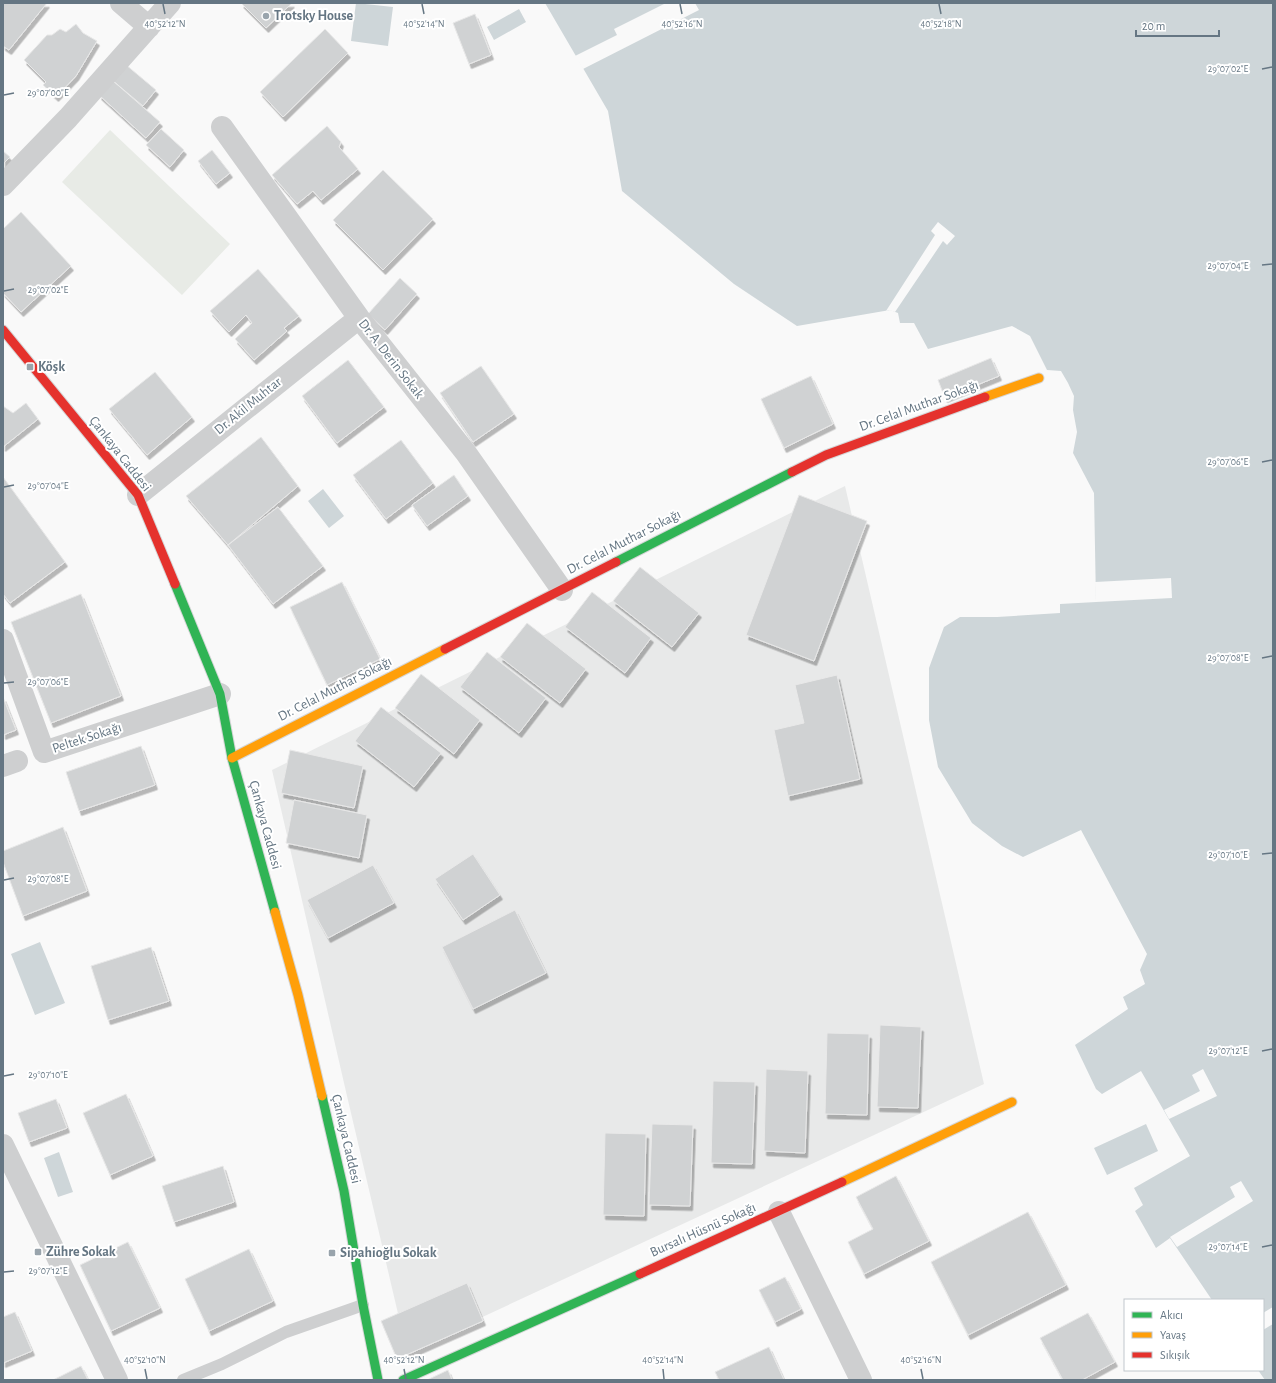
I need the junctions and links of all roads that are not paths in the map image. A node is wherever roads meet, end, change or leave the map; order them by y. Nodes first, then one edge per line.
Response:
1 (121, 3) edge
2 (170, 3) edge
3 (149, 27) junction
4 (222, 127) dead end
5 (3, 185) edge
6 (359, 318) junction
7 (3, 330) edge
8 (1039, 378) dead end
9 (138, 495) junction
10 (562, 590) junction
11 (3, 640) edge
12 (220, 694) junction
13 (232, 758) junction
14 (1012, 1102) dead end
15 (3, 1145) edge
16 (779, 1212) junction
17 (363, 1305) junction
18 (117, 1380) edge
19 (183, 1380) edge
20 (378, 1380) edge
21 (403, 1380) edge
22 (861, 1380) edge

1 - 3 street
2 - 3 street
3 - 5 street
4 - 6 street, Dr. A. Derin Sokak
6 - 9 street, Dr. Akil Muhtar
6 - 10 street, Dr. A. Derin Sokak
7 - 9 street, Çankaya Caddesi
8 - 10 street, Dr. Celal Muthar Sokağı
9 - 12 street, Çankaya Caddesi
10 - 13 street, Dr. Celal Muthar Sokağı
11 - 12 street, Peltek Sokağı
12 - 13 street, Çankaya Caddesi
13 - 17 street, Çankaya Caddesi
14 - 16 street, Bursalı Hüsnü Sokağı
15 - 18 street
16 - 21 street, Bursalı Hüsnü Sokağı
16 - 22 street
17 - 19 lane
17 - 20 street, Çankaya Caddesi

